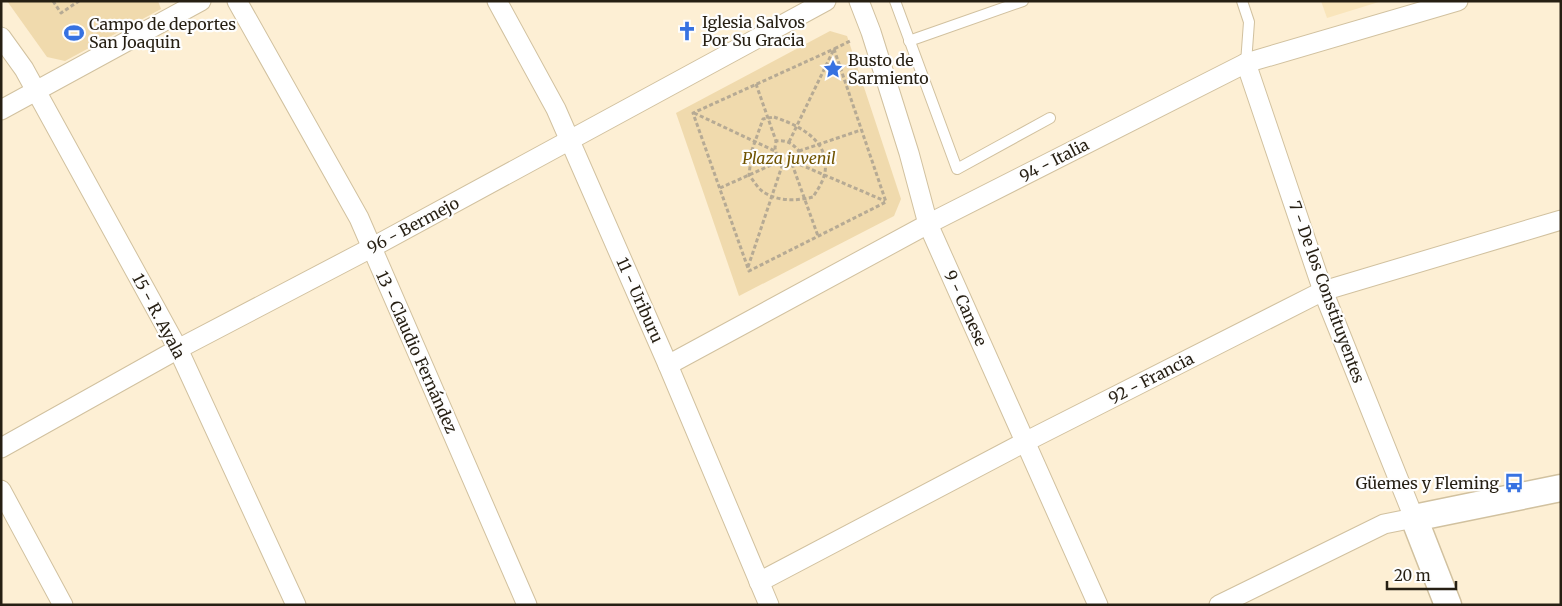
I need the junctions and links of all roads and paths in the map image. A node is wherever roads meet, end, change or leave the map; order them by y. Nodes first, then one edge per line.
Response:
1 (53, 1) edge
2 (79, 1) edge
3 (200, 1) edge
4 (237, 1) edge
5 (497, 1) edge
6 (826, 1) edge
7 (859, 1) edge
8 (895, 1) edge
9 (1023, 1) edge
10 (1242, 1) edge
11 (1458, 1) edge
12 (871, 32) junction
13 (1, 37) edge
14 (909, 42) junction
15 (834, 49) junction
16 (1246, 63) junction
17 (756, 84) junction
18 (36, 91) junction
19 (1, 110) edge
20 (693, 113) junction
21 (768, 118) junction
22 (1050, 118) dead end
23 (796, 126) junction
24 (861, 130) junction
25 (570, 140) junction
26 (776, 141) junction
27 (755, 142) junction
28 (788, 142) junction
29 (819, 144) junction
30 (775, 151) junction
31 (799, 151) junction
32 (778, 162) junction
33 (793, 163) junction
34 (782, 166) junction
35 (749, 175) junction
36 (824, 175) junction
37 (720, 188) junction
38 (772, 196) junction
39 (804, 199) junction
40 (886, 202) junction
41 (1561, 220) edge
42 (928, 224) junction
43 (818, 236) junction
44 (371, 248) junction
45 (748, 268) junction
46 (1323, 291) junction
47 (178, 349) junction
48 (668, 364) junction
49 (1025, 442) junction
50 (1, 448) edge
51 (1561, 488) edge
52 (1, 490) edge
53 (1414, 518) junction
54 (759, 582) junction
55 (63, 605) edge
56 (296, 605) edge
57 (527, 605) edge
58 (769, 605) edge
59 (1098, 605) edge
60 (1219, 605) edge
61 (1448, 605) edge

1 - 2 path
3 - 18 street
4 - 44 street, 13 - Claudio Fernández
5 - 25 street, 11 - Uriburu
6 - 25 street, 96 - Bermejo
7 - 12 street, 9 - Canese
8 - 14 lane
9 - 14 lane
10 - 16 lane
11 - 16 street, 94 - Italia
12 - 15 path
12 - 42 street, 9 - Canese
13 - 18 street, 15 - R. Ayala
14 - 22 lane
15 - 17 path
15 - 23 path
15 - 24 path
16 - 42 street, 94 - Italia
16 - 46 street, 7 - De los Constituyentes
17 - 20 path
17 - 21 path
18 - 19 street
18 - 47 street, 15 - R. Ayala
20 - 27 path
20 - 37 path
21 - 23 path
21 - 26 path
21 - 27 path
23 - 28 path
23 - 29 path
24 - 29 path
24 - 40 path
25 - 44 street, 96 - Bermejo
25 - 48 street, 11 - Uriburu
26 - 28 path
26 - 30 path
27 - 30 path
27 - 35 path
28 - 31 path
29 - 31 path
29 - 36 path
30 - 32 path
31 - 33 path
32 - 34 path
32 - 35 path
33 - 34 path
33 - 36 path
33 - 39 path
34 - 38 path
35 - 37 path
35 - 38 path
36 - 39 path
36 - 40 path
37 - 45 path
38 - 39 path
38 - 45 path
39 - 43 path
40 - 43 path
41 - 46 street, 92 - Francia
42 - 48 street, 94 - Italia
42 - 49 street, 9 - Canese
43 - 45 path
44 - 47 street, 96 - Bermejo
44 - 57 street, 13 - Claudio Fernández
46 - 49 street, 92 - Francia
46 - 53 street, 7 - De los Constituyentes
47 - 50 street, 96 - Bermejo
47 - 56 street, 15 - R. Ayala
48 - 54 street, 11 - Uriburu
49 - 54 street, 92 - Francia
49 - 59 street, 9 - Canese
51 - 53 main road
52 - 55 street
53 - 60 street
53 - 61 main road
54 - 58 street, 11 - Uriburu

